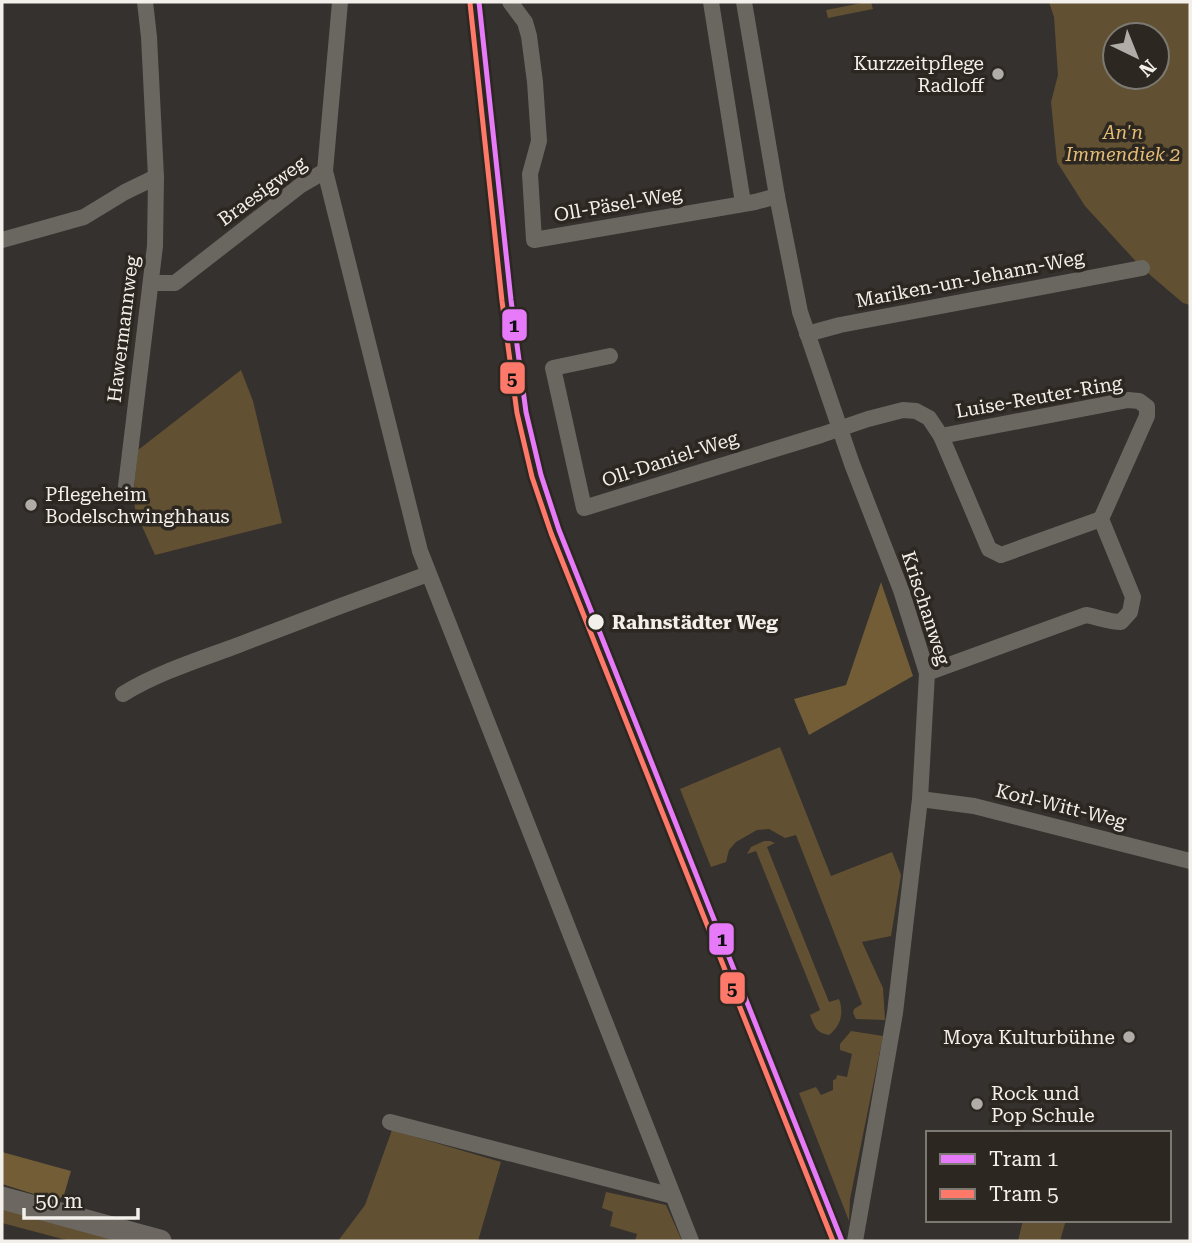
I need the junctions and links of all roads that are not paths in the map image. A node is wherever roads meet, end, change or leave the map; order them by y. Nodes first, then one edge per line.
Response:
1 (145, 2) edge
2 (340, 2) edge
3 (510, 2) edge
4 (711, 2) edge
5 (744, 2) edge
6 (325, 171) junction
7 (156, 177) junction
8 (777, 196) junction
9 (743, 203) junction
10 (2, 240) edge
11 (1142, 268) dead end
12 (151, 283) junction
13 (807, 334) junction
14 (610, 356) dead end
15 (841, 428) junction
16 (941, 436) junction
17 (126, 486) dead end
18 (1101, 519) junction
19 (428, 574) junction
20 (927, 673) junction
21 (123, 695) dead end
22 (920, 799) junction
23 (1190, 860) edge
24 (390, 1122) dead end
25 (673, 1196) junction
26 (2, 1198) edge
27 (160, 1241) edge
28 (691, 1241) edge
29 (855, 1241) edge

1 - 7 street, Hawermannweg
2 - 6 street, Braesigweg
3 - 9 street, Oll-Päsel-Weg
4 - 9 street
5 - 8 street, Krischanweg
6 - 12 street, Braesigweg
6 - 19 street
7 - 10 street
7 - 12 street, Hawermannweg
8 - 9 street, Oll-Päsel-Weg
8 - 13 street, Krischanweg
11 - 13 street, Mariken-un-Jehann-Weg
12 - 17 street, Hawermannweg
13 - 15 street, Krischanweg
14 - 15 street, Oll-Daniel-Weg
15 - 16 street, Luise-Reuter-Ring
15 - 20 street, Krischanweg
16 - 18 street, Luise-Reuter-Ring
16 - 18 street, Luise-Reuter-Ring
18 - 20 street
19 - 21 street
19 - 25 street
20 - 22 street, Krischanweg
22 - 23 street, Korl-Witt-Weg
22 - 29 street, Krischanweg
24 - 25 street
25 - 28 street
26 - 27 street

